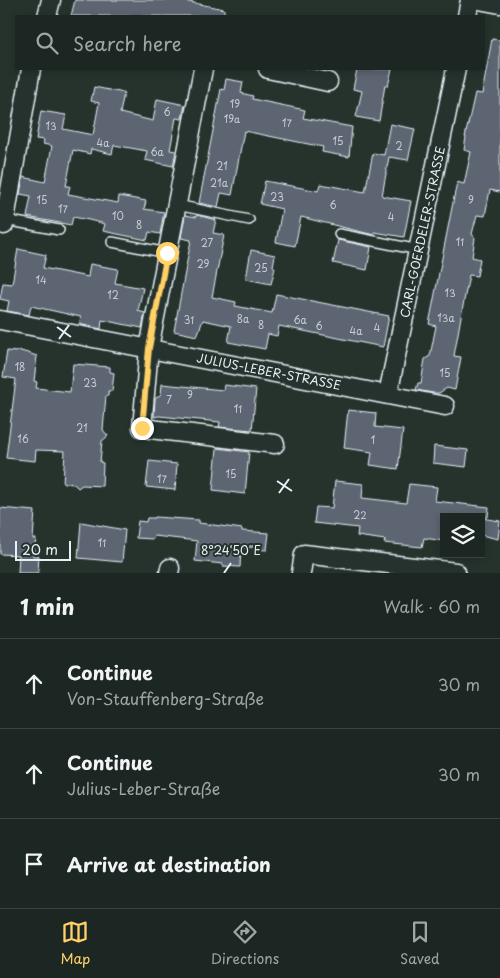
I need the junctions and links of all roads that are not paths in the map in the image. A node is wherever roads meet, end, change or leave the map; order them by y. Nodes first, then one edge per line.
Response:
1 (51, 0) edge
2 (470, 0) edge
3 (479, 0) edge
4 (500, 4) edge
5 (48, 15) edge
6 (467, 15) edge
7 (31, 70) edge
8 (203, 70) edge
9 (273, 70) edge
10 (456, 70) edge
11 (328, 82) dead end
12 (177, 205) junction
13 (249, 220) dead end
14 (5, 222) joint
15 (59, 230) dead end
16 (339, 234) dead end
17 (112, 242) dead end
18 (419, 250) junction
19 (167, 253) junction
20 (0, 320) edge
21 (149, 348) junction
22 (388, 394) junction
23 (445, 406) dead end
24 (275, 444) dead end
25 (456, 572) edge
26 (301, 573) edge

1 - 5 street
2 - 6 street
3 - 4 street
7 - 14 street
8 - 12 street
9 - 11 street
10 - 18 street, CARL-GOERDELER-STRASSE
12 - 13 lane
12 - 19 street
14 - 15 lane
16 - 18 lane
17 - 19 lane
18 - 22 street, CARL-GOERDELER-STRASSE
19 - 21 street
20 - 21 street, JULIUS-LEBER-STRASSE
21 - 22 street, JULIUS-LEBER-STRASSE
21 - 24 street
22 - 23 street, JULIUS-LEBER-STRASSE
25 - 26 street

